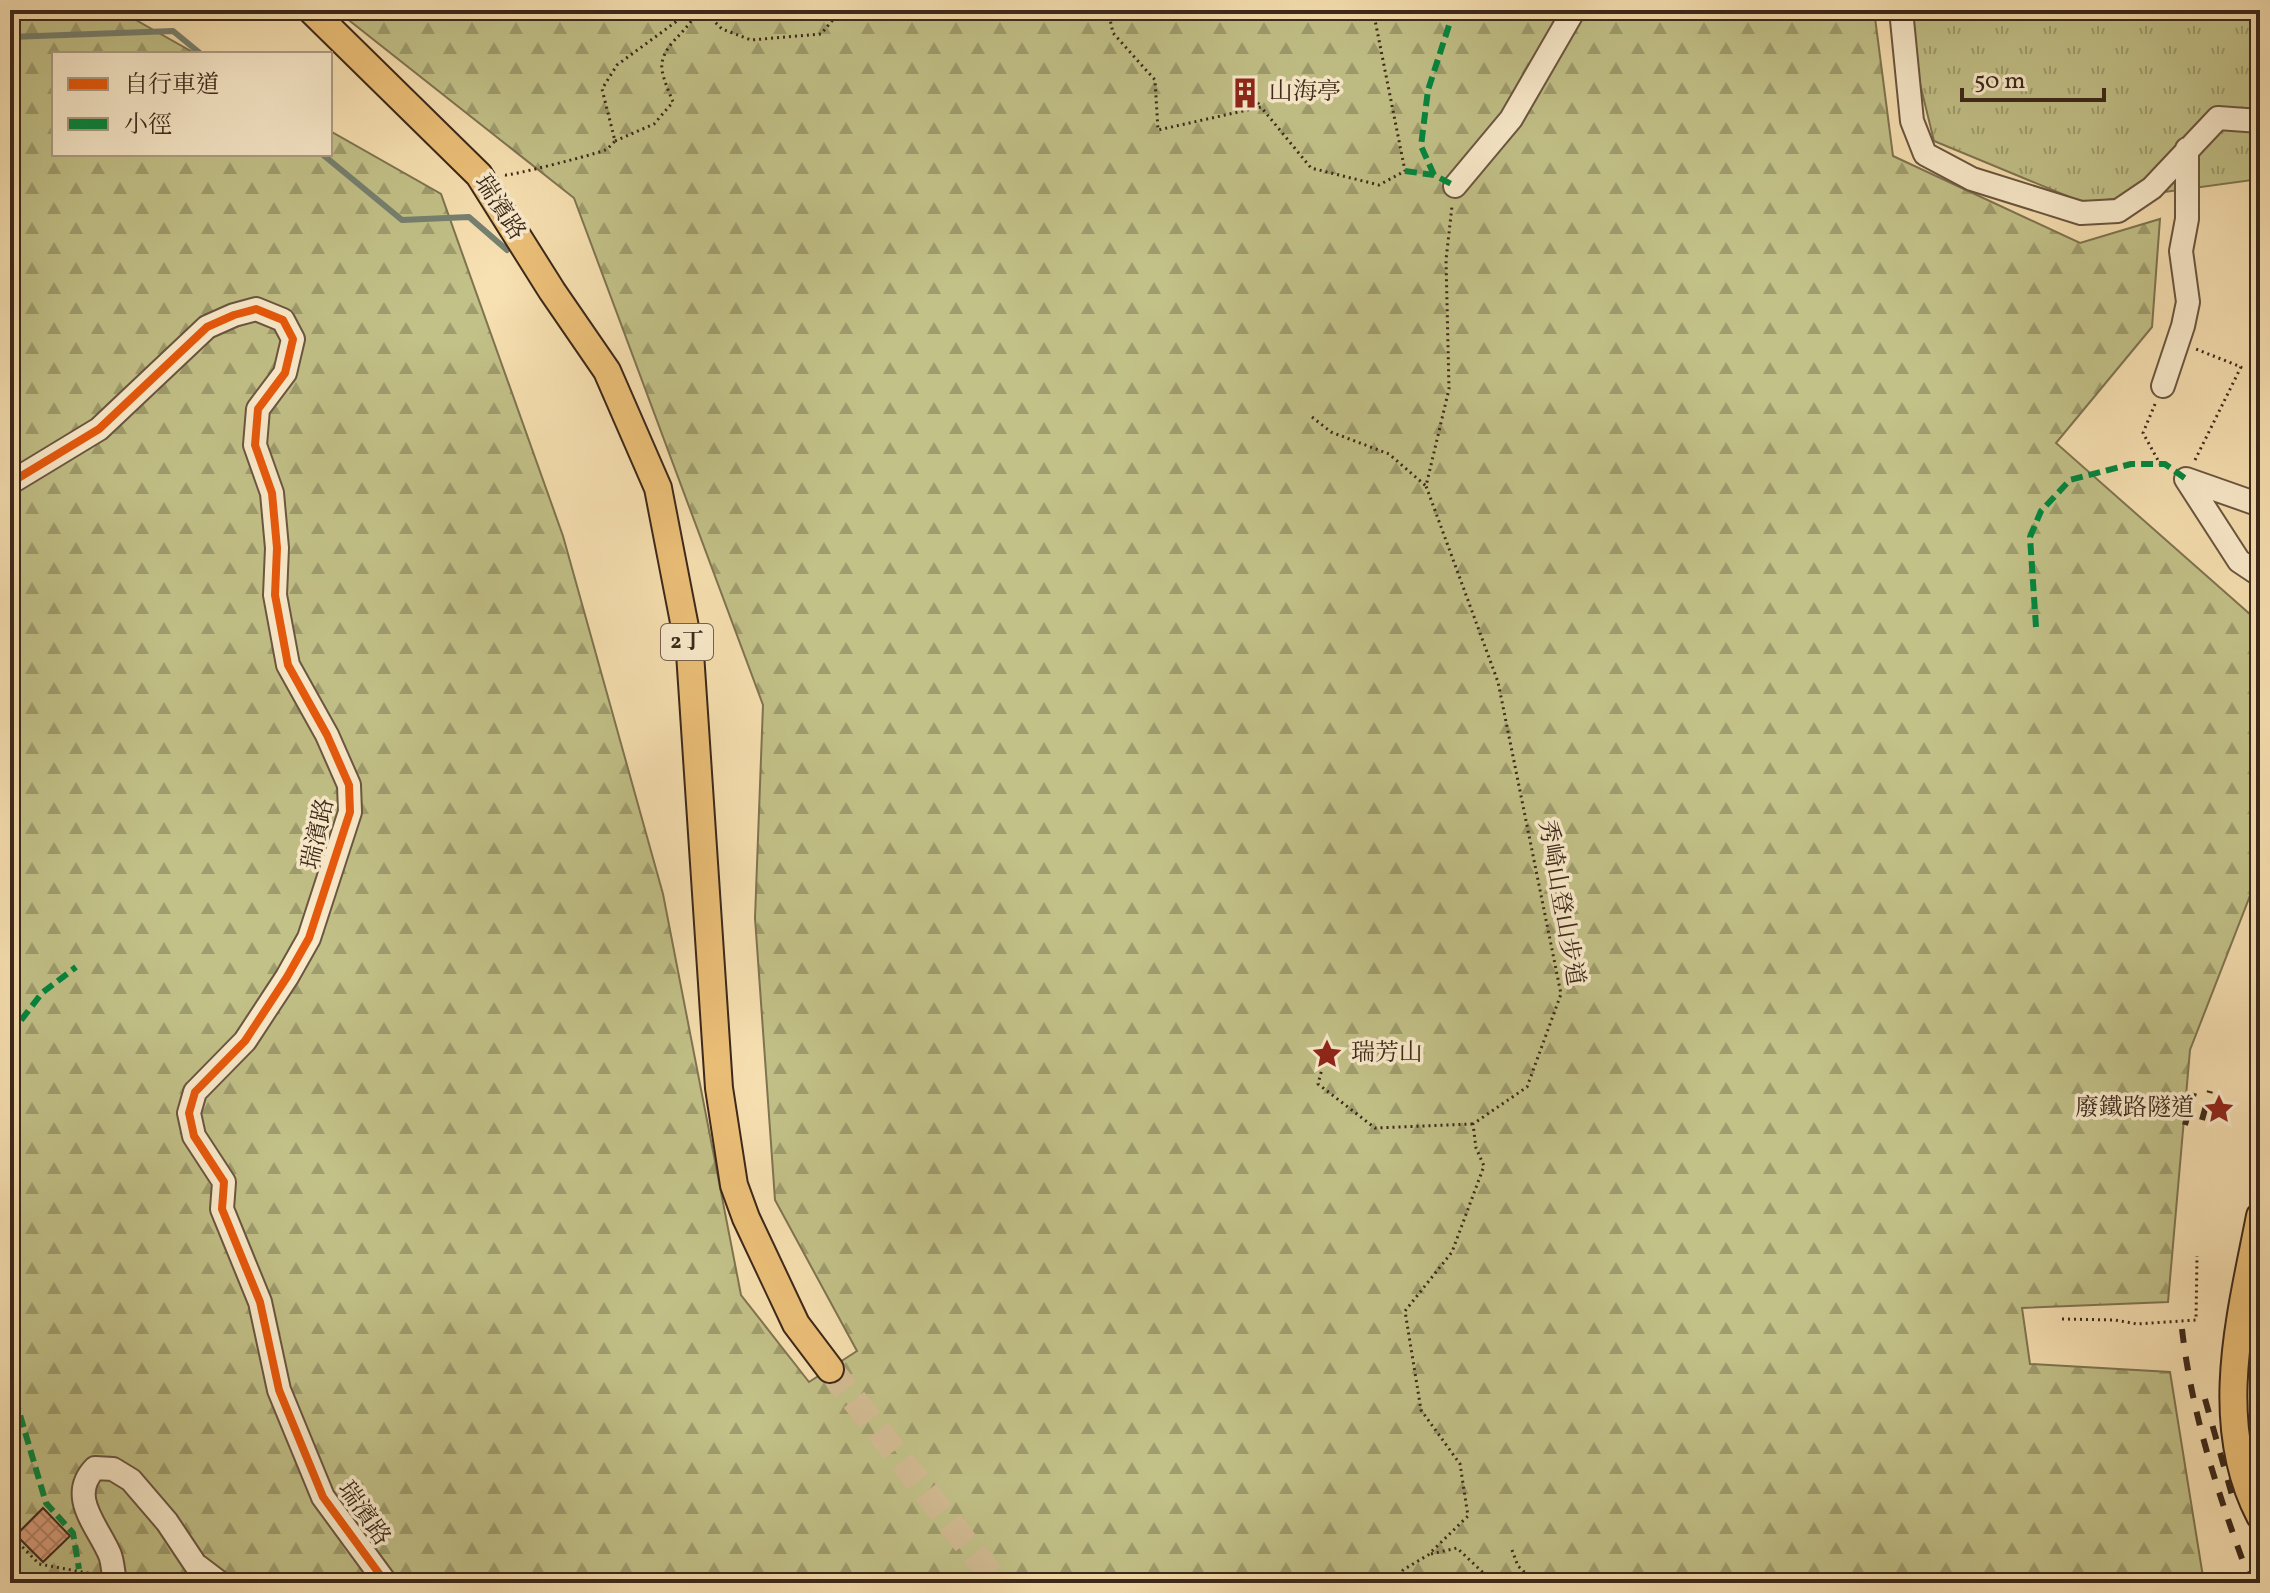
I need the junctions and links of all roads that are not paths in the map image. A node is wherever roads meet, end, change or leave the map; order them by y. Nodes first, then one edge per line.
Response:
1 (311, 10) edge
2 (1574, 10) edge
3 (1901, 10) edge
4 (2260, 121) edge
5 (2187, 149) junction
6 (1455, 186) road end
7 (2163, 386) road end
8 (10, 483) edge
9 (2260, 505) edge
10 (2260, 575) edge
11 (2260, 1216) edge
12 (830, 1369) tunnel mouth
13 (2260, 1516) edge
14 (115, 1581) road end
15 (220, 1583) edge
16 (386, 1583) edge

1 - 12 main road, 瑞濱路 / 2丁
2 - 6 street
3 - 5 street
4 - 5 street
5 - 7 street
8 - 16 street, 瑞濱路
9 - 10 street
11 - 13 main road
14 - 15 street

